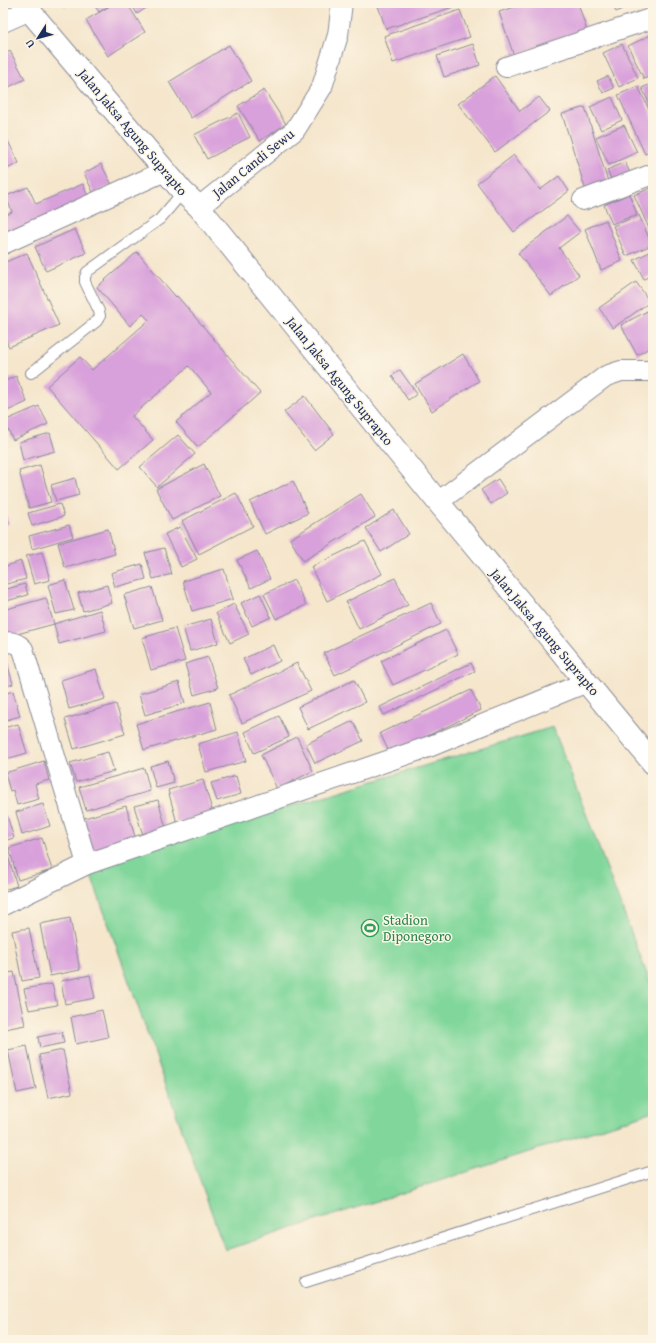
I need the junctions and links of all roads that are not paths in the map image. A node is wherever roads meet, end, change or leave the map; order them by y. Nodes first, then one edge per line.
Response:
1 (342, 3) edge
2 (26, 6) edge
3 (653, 18) edge
4 (3, 22) edge
5 (506, 67) dead end
6 (166, 171) junction
7 (653, 174) edge
8 (183, 192) junction
9 (584, 200) dead end
10 (198, 207) junction
11 (3, 244) edge
12 (653, 371) edge
13 (31, 373) dead end
14 (438, 502) junction
15 (3, 643) edge
16 (587, 682) junction
17 (653, 763) edge
18 (87, 864) junction
19 (3, 905) edge
20 (653, 1171) edge
21 (306, 1282) dead end

1 - 10 street, Jalan Candi Sewu
2 - 4 street
2 - 6 main road, Jalan Jaksa Agung Suprapto
3 - 5 street
6 - 8 main road, Jalan Jaksa Agung Suprapto
6 - 11 street
7 - 9 street
8 - 10 main road, Jalan Jaksa Agung Suprapto
8 - 13 lane
10 - 14 main road, Jalan Jaksa Agung Suprapto
12 - 14 street
14 - 16 main road, Jalan Jaksa Agung Suprapto
15 - 18 street
16 - 17 main road, Jalan Jaksa Agung Suprapto
16 - 18 street
18 - 19 street
20 - 21 lane

